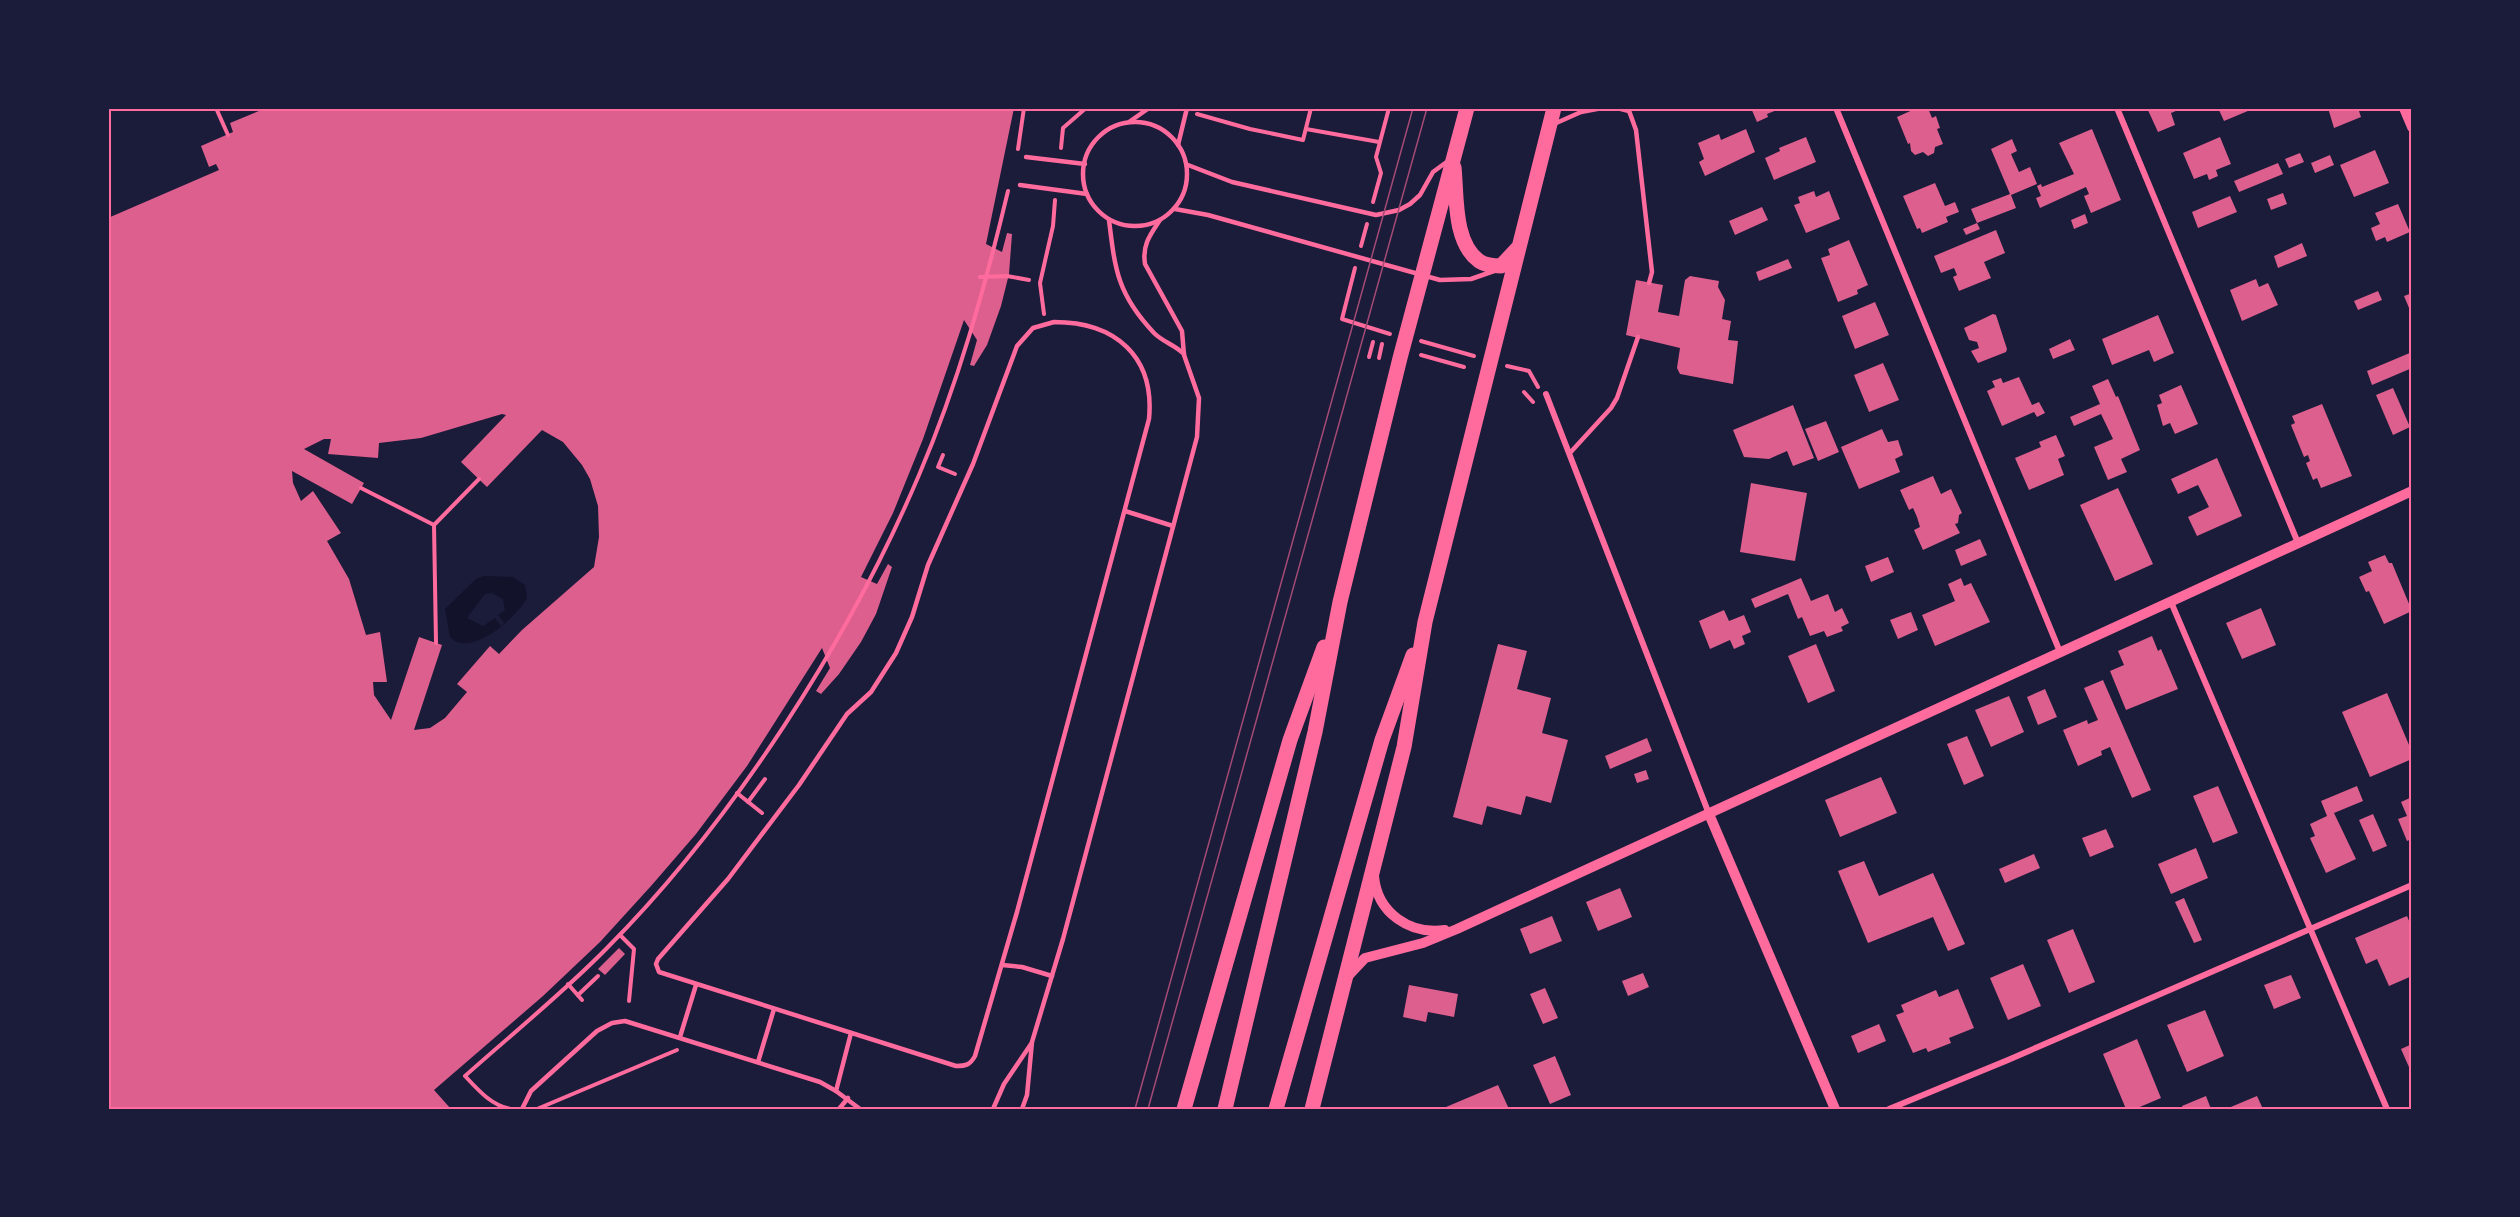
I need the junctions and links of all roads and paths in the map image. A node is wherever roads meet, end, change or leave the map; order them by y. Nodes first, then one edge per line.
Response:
1 (216, 108) edge
2 (1024, 108) edge
3 (1086, 108) edge
4 (1149, 108) edge
5 (1311, 108) edge
6 (1389, 108) edge
7 (1467, 108) edge
8 (1554, 108) edge
9 (1602, 108) edge
10 (1617, 108) edge
11 (1836, 108) edge
12 (2116, 108) edge
13 (2404, 108) edge
14 (1187, 109) edge
15 (1629, 110) edge
16 (1130, 122) junction
17 (1549, 126) junction
18 (2412, 127) edge
19 (1306, 129) junction
20 (228, 135) dead end
21 (1379, 142) junction
22 (1178, 145) junction
23 (1018, 152) dead end
24 (1026, 158) dead end
25 (1453, 158) junction
26 (1060, 161) junction
27 (1085, 164) junction
28 (1188, 165) junction
29 (1020, 185) dead end
30 (1010, 186) dead end
31 (1056, 190) junction
32 (1088, 194) junction
33 (1373, 202) dead end
34 (1175, 209) junction
35 (1109, 220) junction
36 (1160, 220) junction
37 (1367, 225) dead end
38 (1364, 235) dead end
39 (1519, 246) junction
40 (1501, 266) junction
41 (1423, 275) junction
42 (980, 277) dead end
43 (988, 277) junction
44 (1352, 279) dead end
45 (1029, 280) dead end
46 (1649, 283) dead end
47 (1045, 323) junction
48 (1388, 334) dead end
49 (1638, 337) dead end
50 (1373, 342) dead end
51 (1424, 342) dead end
52 (1382, 344) dead end
53 (1467, 354) dead end
54 (1184, 355) junction
55 (1421, 355) dead end
56 (1369, 357) dead end
57 (1379, 358) dead end
58 (1464, 367) dead end
59 (1513, 367) dead end
60 (1524, 392) dead end
61 (1546, 394) joint
62 (1533, 402) dead end
63 (1569, 454) junction
64 (943, 455) dead end
65 (967, 478) junction
66 (479, 479) dead end
67 (361, 489) dead end
68 (2412, 490) edge
69 (1125, 511) junction
70 (434, 525) junction
71 (1173, 526) junction
72 (2298, 543) junction
73 (1340, 602) junction
74 (2171, 602) junction
75 (1425, 622) junction
76 (436, 643) dead end
77 (2060, 652) junction
78 (765, 779) dead end
79 (737, 793) junction
80 (748, 802) junction
81 (1709, 814) junction
82 (773, 820) junction
83 (1374, 870) junction
84 (2412, 885) edge
85 (2310, 928) junction
86 (1457, 929) junction
87 (620, 935) junction
88 (1002, 965) junction
89 (598, 976) dead end
90 (1052, 976) junction
91 (1347, 977) junction
92 (568, 984) junction
93 (696, 985) junction
94 (578, 995) junction
95 (582, 1000) dead end
96 (629, 1001) dead end
97 (774, 1010) junction
98 (851, 1033) junction
99 (680, 1037) junction
100 (692, 1041) junction
101 (1032, 1042) junction
102 (758, 1062) junction
103 (836, 1091) junction
104 (848, 1098) junction
105 (513, 1109) edge
106 (522, 1109) edge
107 (534, 1109) edge
108 (839, 1109) edge
109 (860, 1109) edge
110 (993, 1109) edge
111 (1022, 1109) edge
112 (1184, 1109) edge
113 (1225, 1109) edge
114 (1276, 1109) edge
115 (1312, 1109) edge
116 (1834, 1109) edge
117 (1889, 1109) edge
118 (2387, 1109) edge

1 - 20 path
2 - 23 path
3 - 26 path
4 - 16 lane
5 - 19 path
6 - 21 path
7 - 25 main road
8 - 17 main road
9 - 17 lane
10 - 15 lane
11 - 77 street
12 - 72 street
13 - 18 street
14 - 19 path
14 - 22 lane
15 - 46 lane
16 - 22 lane
16 - 27 lane
17 - 39 main road
19 - 21 path
21 - 33 path
22 - 28 lane
24 - 26 lane
25 - 28 lane
25 - 40 main road
25 - 41 main road
26 - 27 lane
27 - 32 lane
28 - 34 lane
29 - 31 lane
30 - 43 path
31 - 32 lane
31 - 47 path
32 - 35 lane
34 - 36 lane
34 - 41 lane
35 - 36 lane
35 - 54 lane
36 - 54 lane
37 - 38 path
39 - 40 main road
39 - 75 main road
40 - 41 lane
41 - 73 main road
42 - 43 path
43 - 45 path
43 - 79 path
44 - 48 path
47 - 65 lane
47 - 69 lane
49 - 63 lane
50 - 56 path
51 - 53 path
52 - 57 path
54 - 71 lane
55 - 58 path
59 - 61 path
60 - 62 path
61 - 63 street
63 - 81 street
64 - 65 path
65 - 82 lane
66 - 70 path
67 - 70 path
68 - 72 street
69 - 71 lane
69 - 88 lane
70 - 76 path
71 - 90 lane
72 - 74 street
73 - 112 main road
73 - 113 main road
74 - 77 street
74 - 85 street
75 - 83 main road
75 - 114 main road
77 - 81 street
78 - 80 path
79 - 80 path
79 - 87 path
80 - 82 path
81 - 86 street
81 - 116 street
82 - 93 lane
83 - 86 street
83 - 91 main road
84 - 85 street
85 - 117 street
85 - 118 street
86 - 91 street
87 - 92 path
87 - 96 path
88 - 90 lane
88 - 98 lane
89 - 94 path
90 - 101 lane
91 - 115 main road
92 - 94 path
92 - 105 path
93 - 97 lane
93 - 99 lane
94 - 95 path
97 - 98 lane
97 - 102 lane
98 - 103 lane
99 - 100 lane
99 - 106 lane
100 - 102 lane
100 - 107 path
101 - 110 lane
101 - 111 lane
102 - 103 lane
103 - 104 lane
104 - 108 lane
104 - 109 lane

